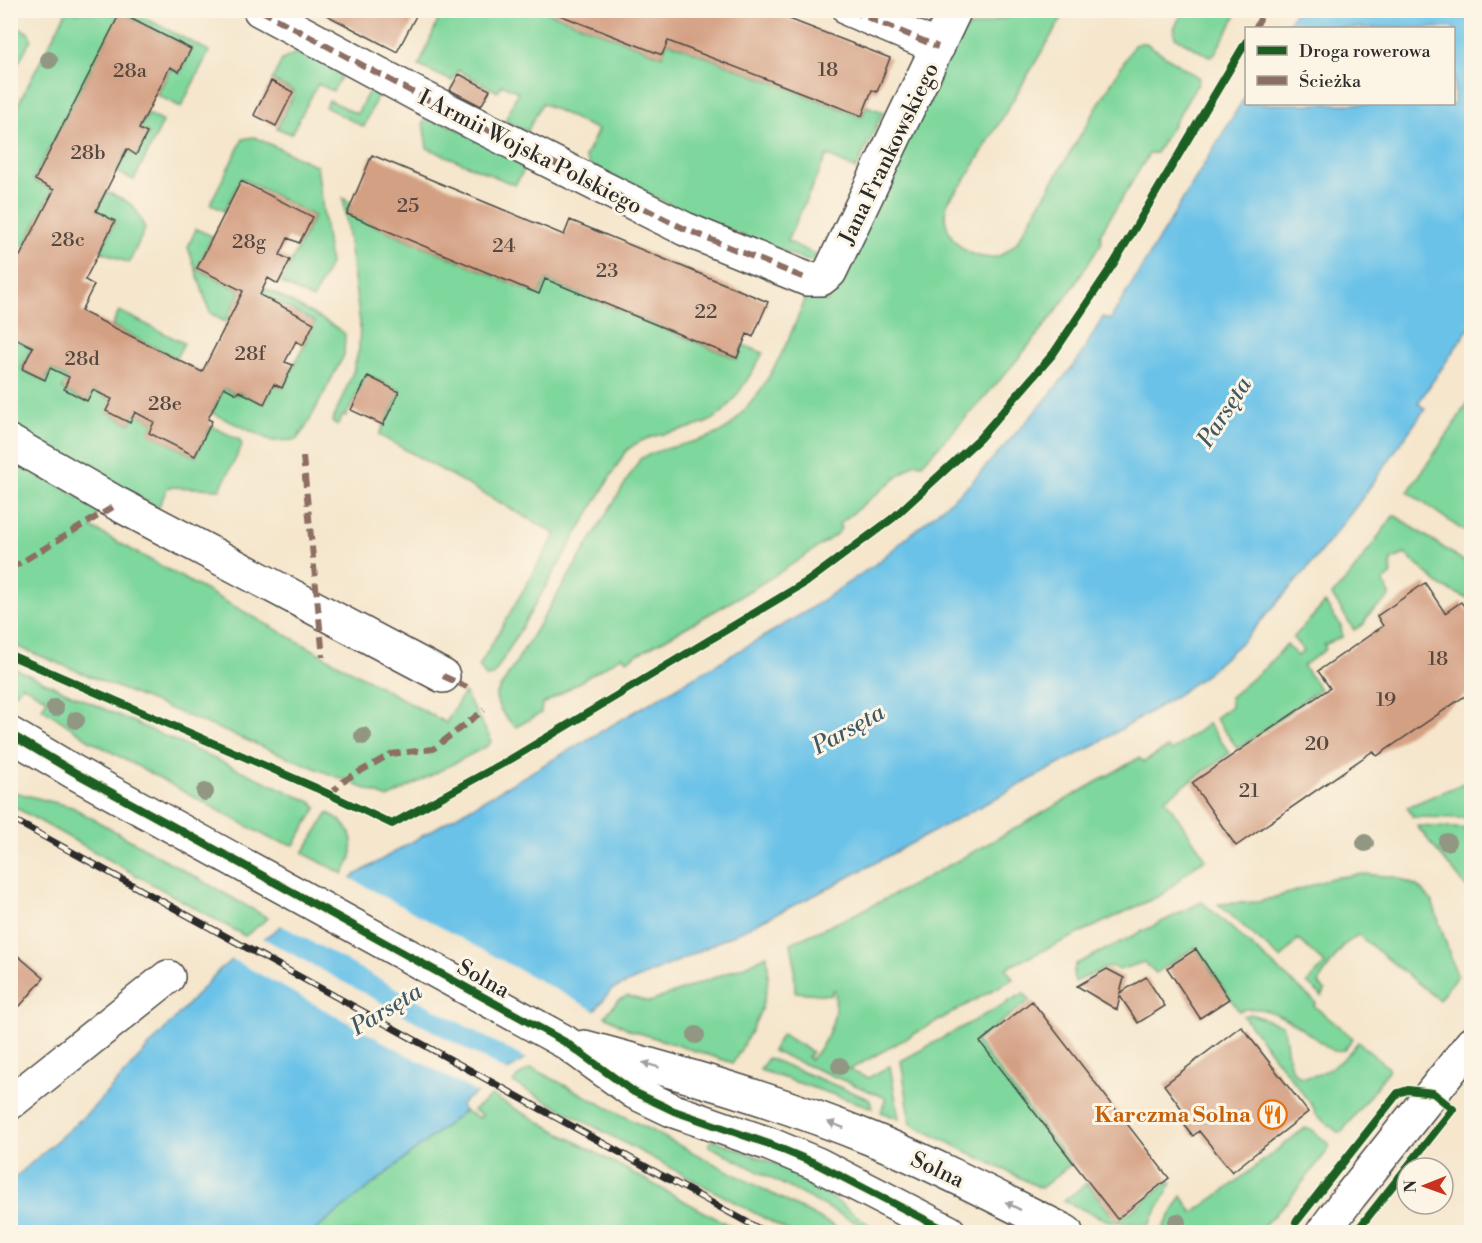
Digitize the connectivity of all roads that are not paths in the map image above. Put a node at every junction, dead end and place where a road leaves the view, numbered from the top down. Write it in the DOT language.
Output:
graph roads {
  1 [pos="260,10"];
  2 [pos="850,10"];
  3 [pos="955,10"];
  4 [pos="938,47"];
  5 [pos="807,279"];
  6 [pos="10,442"];
  7 [pos="443,676"];
  8 [pos="10,734"];
  9 [pos="168,977"];
  10 [pos="565,1042"];
  11 [pos="1472,1043"];
  12 [pos="10,1103"];
  13 [pos="949,1233"];
  14 [pos="1066,1233"];
  15 [pos="1323,1233"];
  1 -- 5 [label="street, I Armii Wojska Polskiego"];
  2 -- 4 [label="street"];
  3 -- 4 [label="street, Jana Frankowskiego"];
  4 -- 5 [label="street, Jana Frankowskiego"];
  6 -- 7 [label="street"];
  8 -- 10 [label="street, Solna"];
  9 -- 12 [label="street"];
  10 -- 13 [label="street, Solna"];
  14 -- 10 [label="street, Solna, one-way"];
  11 -- 15 [label="street"];
}
